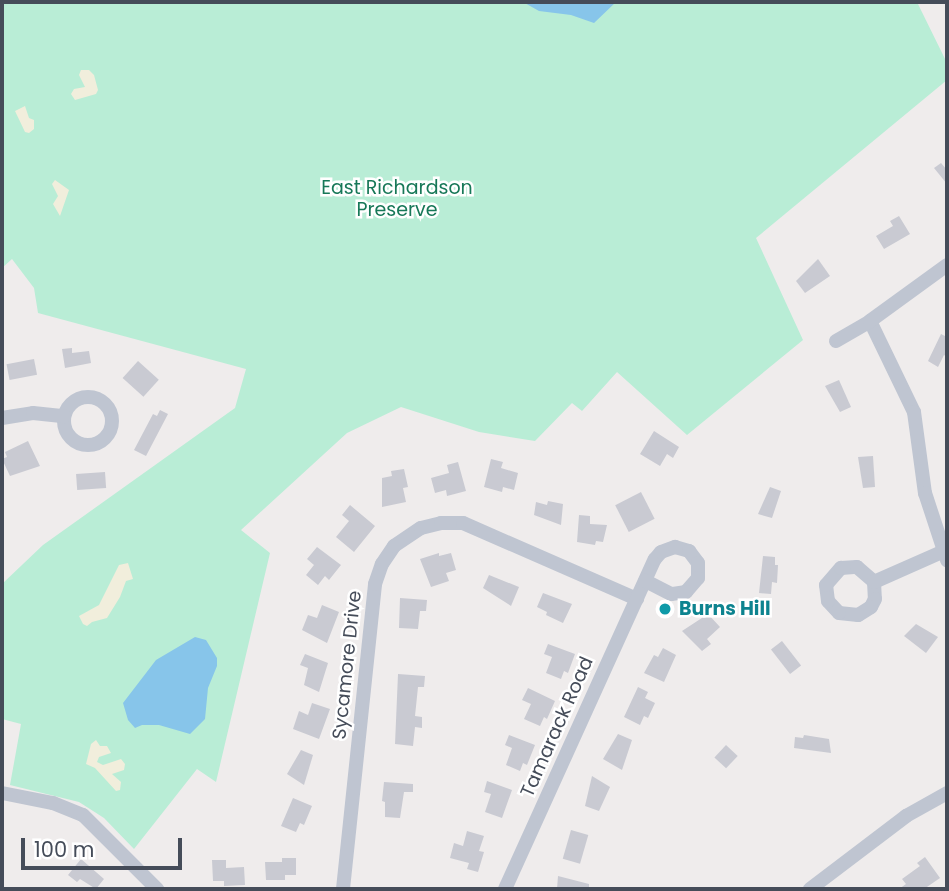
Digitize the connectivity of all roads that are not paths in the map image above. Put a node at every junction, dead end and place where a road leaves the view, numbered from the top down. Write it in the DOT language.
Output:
graph roads {
  1 [pos="947,265"];
  2 [pos="870,321"];
  3 [pos="836,341"];
  4 [pos="64,416"];
  5 [pos="2,418"];
  6 [pos="946,556"];
  7 [pos="645,581"];
  8 [pos="874,582"];
  9 [pos="637,599"];
  10 [pos="947,791"];
  11 [pos="2,793"];
  12 [pos="157,889"];
  13 [pos="343,889"];
  14 [pos="505,889"];
  15 [pos="810,889"];
  1 -- 2 [label="street"];
  2 -- 3 [label="street"];
  2 -- 6 [label="street"];
  4 -- 5 [label="street"];
  6 -- 8 [label="street"];
  7 -- 9 [label="street, Tamarack Road"];
  9 -- 13 [label="street, Sycamore Drive"];
  9 -- 14 [label="street, Tamarack Road"];
  10 -- 15 [label="street"];
  11 -- 12 [label="street"];
}
